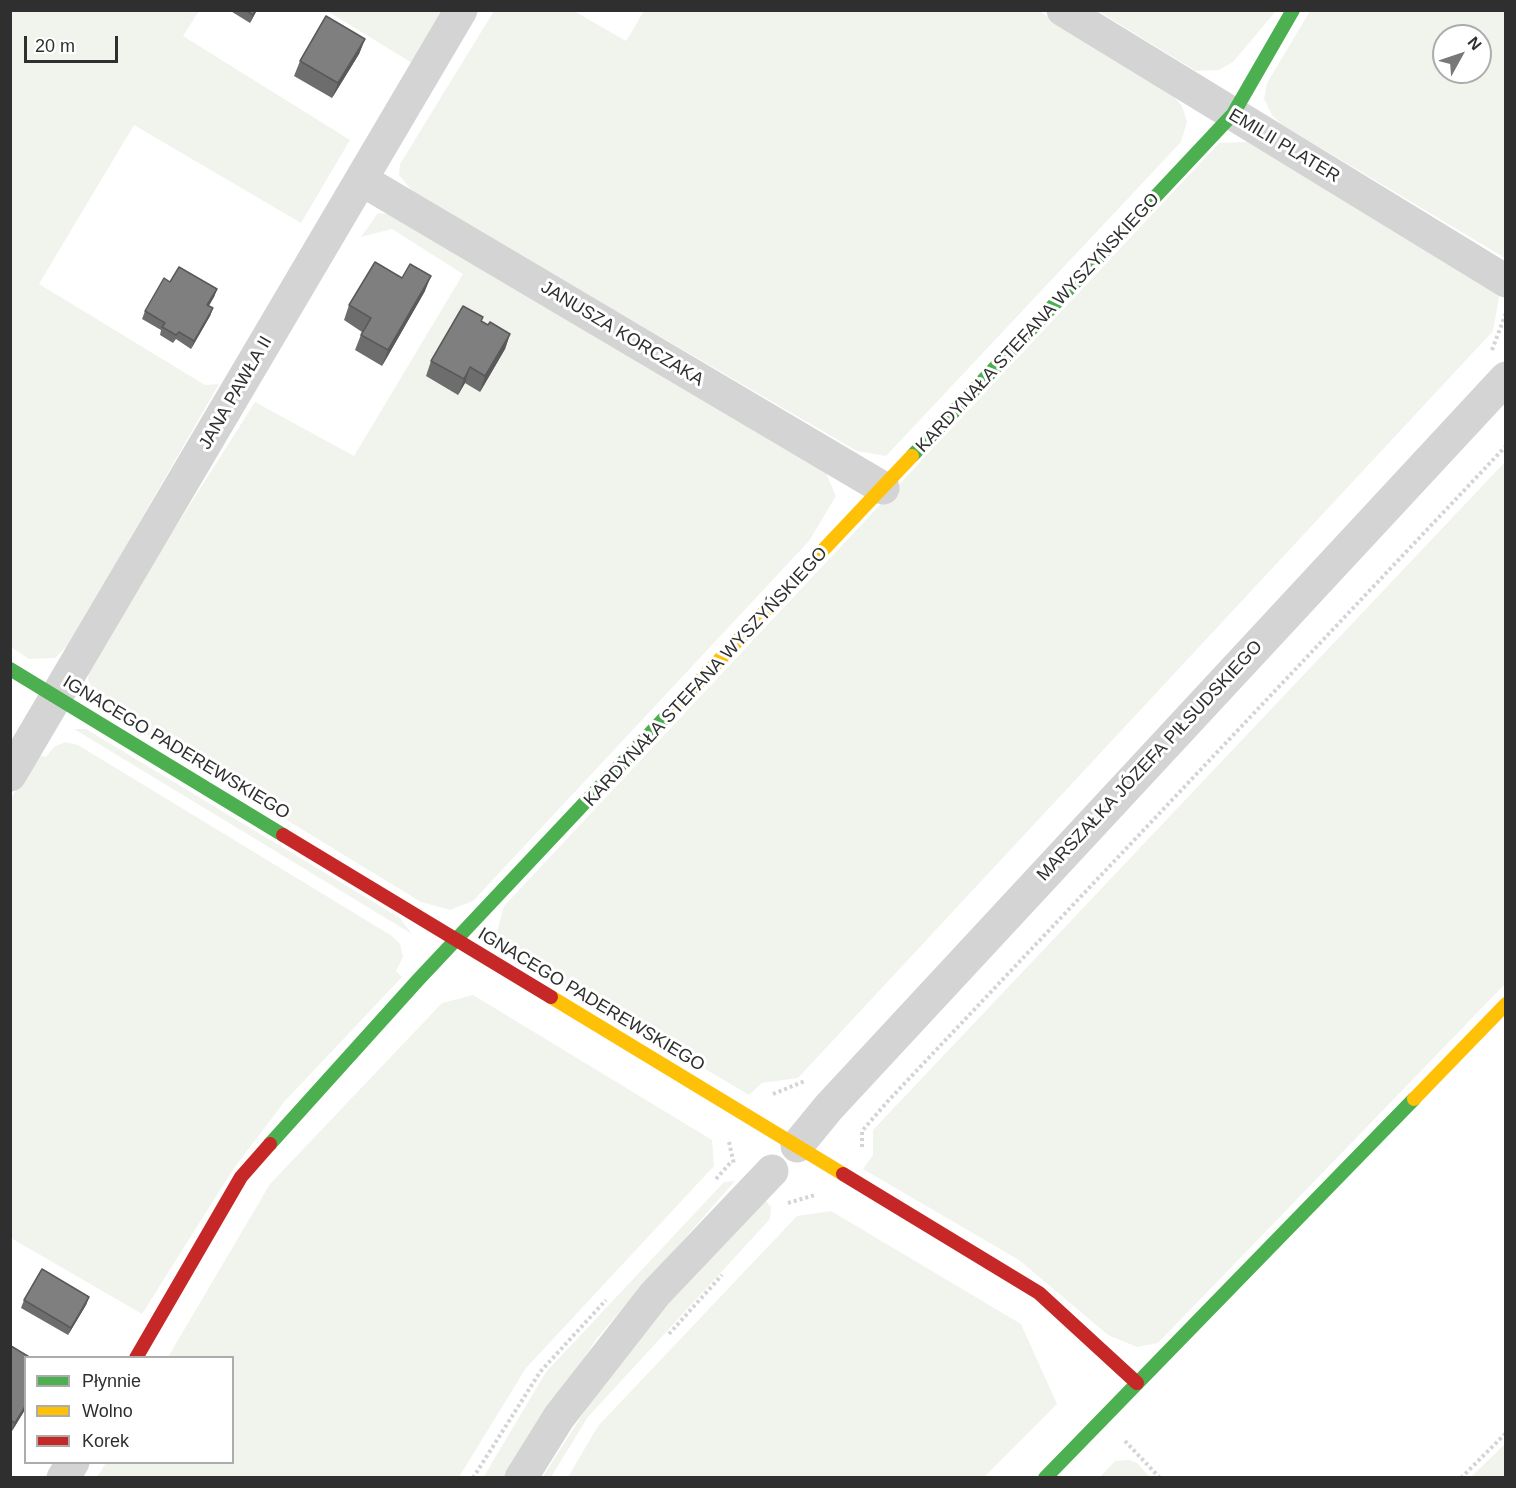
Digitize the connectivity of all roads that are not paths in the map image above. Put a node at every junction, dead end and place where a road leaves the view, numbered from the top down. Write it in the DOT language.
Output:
graph roads {
  1 [pos="461,10"];
  2 [pos="1063,10"];
  3 [pos="1293,10"];
  4 [pos="1233,114"];
  5 [pos="362,180"];
  6 [pos="1506,281"];
  7 [pos="1506,378"];
  8 [pos="883,488"];
  9 [pos="10,669"];
  10 [pos="57,696"];
  11 [pos="10,775"];
  12 [pos="459,941"];
  13 [pos="1506,1004"];
  14 [pos="797,1146"];
  15 [pos="772,1171"];
  16 [pos="137,1356"];
  17 [pos="1137,1383"];
  18 [pos="72,1464"];
  19 [pos="63,1478"];
  20 [pos="521,1478"];
  21 [pos="1045,1478"];
  1 -- 5 [label="street, JANA PAWŁA II"];
  2 -- 4 [label="street, EMILII PLATER"];
  3 -- 4 [label="street, KARDYNAŁA STEFANA WYSZYŃSKIEGO"];
  4 -- 6 [label="street, EMILII PLATER"];
  4 -- 8 [label="street, KARDYNAŁA STEFANA WYSZYŃSKIEGO"];
  5 -- 8 [label="street, JANUSZA KORCZAKA"];
  5 -- 10 [label="street, JANA PAWŁA II"];
  7 -- 14 [label="street, MARSZAŁKA JÓZEFA PIŁSUDSKIEGO"];
  8 -- 12 [label="street, KARDYNAŁA STEFANA WYSZYŃSKIEGO"];
  9 -- 10 [label="street, IGNACEGO PADEREWSKIEGO"];
  10 -- 11 [label="street, JANA PAWŁA II"];
  10 -- 12 [label="street, IGNACEGO PADEREWSKIEGO"];
  12 -- 14 [label="street, IGNACEGO PADEREWSKIEGO"];
  12 -- 16 [label="street, KARDYNAŁA STEFANA WYSZYŃSKIEGO"];
  13 -- 17 [label="street"];
  14 -- 17 [label="street, IGNACEGO PADEREWSKIEGO"];
  15 -- 20 [label="street"];
  17 -- 21 [label="street"];
  18 -- 19 [label="street"];
}
